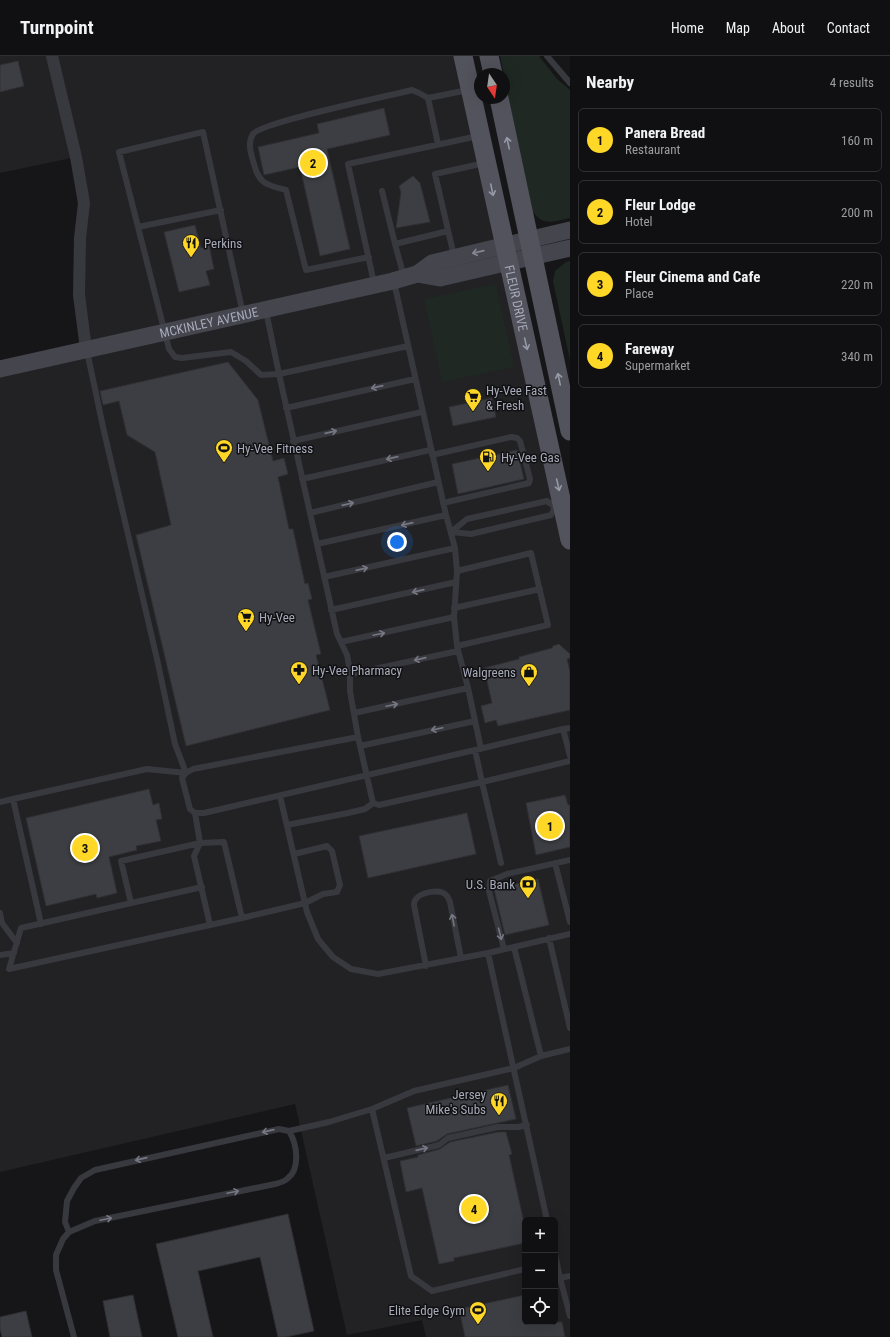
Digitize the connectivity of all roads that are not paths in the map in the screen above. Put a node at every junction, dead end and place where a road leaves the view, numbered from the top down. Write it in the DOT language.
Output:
graph roads {
  1 [pos="52,56"];
  2 [pos="463,56"];
  3 [pos="489,56"];
  4 [pos="547,56"];
  5 [pos="492,68"];
  6 [pos="570,83"];
  7 [pos="470,90"];
  8 [pos="428,98"];
  9 [pos="499,104"];
  10 [pos="480,135"];
  11 [pos="438,144"];
  12 [pos="486,162"];
  13 [pos="382,191"];
  14 [pos="221,210"];
  15 [pos="138,227"];
  16 [pos="570,230"];
  17 [pos="448,231"];
  18 [pos="395,244"];
  19 [pos="531,248"];
  20 [pos="570,248"];
  21 [pos="506,254"];
  22 [pos="369,256"];
  23 [pos="455,258"];
  24 [pos="405,278"];
  25 [pos="375,285"];
  26 [pos="266,309"];
  27 [pos="244,314"];
  28 [pos="164,332"];
  29 [pos="408,346"];
  30 [pos="86,349"];
  31 [pos="0,369"];
  32 [pos="279,374"];
  33 [pos="415,379"];
  34 [pos="286,408"];
  35 [pos="422,412"];
  36 [pos="570,431"];
  37 [pos="293,441"];
  38 [pos="431,452"];
  39 [pos="302,479"];
  40 [pos="438,482"];
  41 [pos="443,503"];
  42 [pos="562,505"];
  43 [pos="310,512"];
  44 [pos="446,516"];
  45 [pos="451,532"];
  46 [pos="570,540"];
  47 [pos="317,544"];
  48 [pos="455,548"];
  49 [pos="457,571"];
  50 [pos="324,577"];
  51 [pos="456,582"];
  52 [pos="540,589"];
  53 [pos="454,608"];
  54 [pos="331,610"];
  55 [pos="454,617"];
  56 [pos="341,642"];
  57 [pos="457,648"];
  58 [pos="351,674"];
  59 [pos="468,688"];
  60 [pos="354,714"];
  61 [pos="475,720"];
  62 [pos="567,729"];
  63 [pos="358,737"];
  64 [pos="360,746"];
  65 [pos="478,749"];
  66 [pos="570,756"];
  67 [pos="570,761"];
  68 [pos="186,773"];
  69 [pos="367,775"];
  70 [pos="482,782"];
  71 [pos="280,796"];
  72 [pos="13,799"];
  73 [pos="0,802"];
  74 [pos="373,803"];
  75 [pos="194,813"];
  76 [pos="287,825"];
  77 [pos="200,843"];
  78 [pos="294,854"];
  79 [pos="570,860"];
  80 [pos="501,863"];
  81 [pos="555,863"];
  82 [pos="202,887"];
  83 [pos="305,902"];
  84 [pos="131,903"];
  85 [pos="0,913"];
  86 [pos="242,918"];
  87 [pos="570,922"];
  88 [pos="41,924"];
  89 [pos="210,925"];
  90 [pos="570,934"];
  91 [pos="549,938"];
  92 [pos="16,943"];
  93 [pos="514,947"];
  94 [pos="504,949"];
  95 [pos="14,952"];
  96 [pos="488,953"];
  97 [pos="0,955"];
  98 [pos="461,958"];
  99 [pos="426,966"];
  100 [pos="570,1028"];
  101 [pos="570,1049"];
  102 [pos="541,1056"];
  103 [pos="514,1068"];
  104 [pos="372,1109"];
  105 [pos="527,1125"];
  106 [pos="289,1131"];
  107 [pos="384,1158"];
  108 [pos="546,1217"];
  109 [pos="69,1232"];
  110 [pos="522,1270"];
  111 [pos="558,1270"];
  112 [pos="570,1276"];
  113 [pos="560,1278"];
  114 [pos="570,1316"];
  115 [pos="74,1337"];
  1 -- 30 [label="street"];
  2 -- 7 [label="main road, FLEUR DRIVE"];
  3 -- 5 [label="main road"];
  4 -- 6 [label="lane"];
  7 -- 8 [label="lane"];
  7 -- 10 [label="main road, FLEUR DRIVE"];
  8 -- 11 [label="lane"];
  8 -- 22 [label="lane"];
  19 -- 9 [label="main road, FLEUR DRIVE, one-way"];
  10 -- 11 [label="lane"];
  10 -- 12 [label="main road, FLEUR DRIVE"];
  11 -- 22 [label="lane"];
  12 -- 17 [label="lane"];
  12 -- 21 [label="main road, FLEUR DRIVE, one-way"];
  13 -- 18 [label="lane"];
  14 -- 15 [label="lane"];
  14 -- 15 [label="lane"];
  14 -- 27 [label="lane"];
  15 -- 28 [label="lane"];
  16 -- 19 [label="main road, MCKINLEY AVENUE"];
  17 -- 18 [label="lane"];
  17 -- 23 [label="lane"];
  18 -- 24 [label="lane"];
  19 -- 20 [label="main road, MCKINLEY AVENUE"];
  19 -- 21 [label="main road, MCKINLEY AVENUE"];
  36 -- 19 [label="main road, FLEUR DRIVE, one-way"];
  21 -- 23 [label="main road, MCKINLEY AVENUE, one-way"];
  21 -- 24 [label="main road, MCKINLEY AVENUE"];
  21 -- 42 [label="main road, FLEUR DRIVE, one-way"];
  22 -- 25 [label="lane"];
  23 -- 24 [label="main road, MCKINLEY AVENUE"];
  24 -- 25 [label="main road, MCKINLEY AVENUE"];
  24 -- 29 [label="lane"];
  25 -- 26 [label="main road, MCKINLEY AVENUE"];
  26 -- 27 [label="main road, MCKINLEY AVENUE"];
  26 -- 32 [label="lane"];
  27 -- 28 [label="main road, MCKINLEY AVENUE"];
  28 -- 30 [label="main road, MCKINLEY AVENUE"];
  28 -- 32 [label="lane"];
  29 -- 32 [label="lane"];
  29 -- 33 [label="lane"];
  30 -- 31 [label="main road, MCKINLEY AVENUE"];
  30 -- 68 [label="lane"];
  32 -- 34 [label="lane"];
  33 -- 34 [label="lane, one-way"];
  33 -- 35 [label="lane"];
  34 -- 37 [label="lane"];
  37 -- 35 [label="lane, one-way"];
  35 -- 38 [label="lane"];
  37 -- 39 [label="lane"];
  38 -- 39 [label="lane, one-way"];
  38 -- 40 [label="lane"];
  38 -- 41 [label="lane"];
  39 -- 43 [label="lane"];
  40 -- 41 [label="lane"];
  43 -- 40 [label="lane, one-way"];
  41 -- 44 [label="lane"];
  42 -- 45 [label="lane"];
  42 -- 45 [label="lane"];
  42 -- 46 [label="main road, FLEUR DRIVE"];
  43 -- 47 [label="lane"];
  44 -- 45 [label="lane"];
  44 -- 47 [label="lane, one-way"];
  45 -- 48 [label="lane"];
  47 -- 50 [label="lane"];
  48 -- 49 [label="lane"];
  50 -- 48 [label="lane, one-way"];
  49 -- 51 [label="lane"];
  49 -- 52 [label="lane"];
  50 -- 54 [label="lane"];
  51 -- 53 [label="lane"];
  51 -- 54 [label="lane, one-way"];
  52 -- 53 [label="lane"];
  52 -- 57 [label="lane"];
  53 -- 55 [label="lane"];
  54 -- 56 [label="lane"];
  56 -- 55 [label="lane, one-way"];
  55 -- 57 [label="lane"];
  56 -- 58 [label="lane"];
  57 -- 58 [label="lane, one-way"];
  57 -- 59 [label="lane"];
  58 -- 60 [label="lane"];
  60 -- 59 [label="lane, one-way"];
  59 -- 61 [label="lane"];
  60 -- 63 [label="lane"];
  61 -- 64 [label="lane, one-way"];
  61 -- 65 [label="lane"];
  62 -- 65 [label="lane"];
  62 -- 66 [label="lane"];
  63 -- 64 [label="lane"];
  63 -- 68 [label="lane"];
  64 -- 69 [label="lane"];
  65 -- 69 [label="lane"];
  65 -- 70 [label="lane"];
  67 -- 70 [label="lane"];
  68 -- 72 [label="lane"];
  68 -- 75 [label="lane"];
  69 -- 71 [label="lane"];
  69 -- 74 [label="lane"];
  70 -- 74 [label="lane"];
  70 -- 80 [label="lane"];
  71 -- 75 [label="lane"];
  71 -- 76 [label="lane"];
  72 -- 73 [label="lane"];
  72 -- 88 [label="lane"];
  74 -- 76 [label="lane"];
  75 -- 77 [label="lane"];
  76 -- 78 [label="lane"];
  77 -- 82 [label="lane"];
  77 -- 84 [label="lane"];
  77 -- 86 [label="lane"];
  78 -- 83 [label="lane"];
  78 -- 83 [label="lane"];
  79 -- 81 [label="lane"];
  81 -- 87 [label="lane"];
  81 -- 94 [label="lane, one-way"];
  82 -- 84 [label="lane"];
  82 -- 89 [label="lane"];
  83 -- 86 [label="lane"];
  83 -- 99 [label="lane"];
  84 -- 88 [label="lane"];
  85 -- 92 [label="lane"];
  86 -- 89 [label="lane"];
  88 -- 92 [label="lane"];
  89 -- 95 [label="lane"];
  90 -- 91 [label="lane"];
  91 -- 93 [label="lane"];
  91 -- 100 [label="lane"];
  92 -- 95 [label="lane"];
  93 -- 94 [label="lane"];
  93 -- 102 [label="lane"];
  94 -- 96 [label="lane"];
  95 -- 97 [label="lane"];
  96 -- 98 [label="lane"];
  96 -- 103 [label="lane"];
  98 -- 99 [label="lane"];
  98 -- 99 [label="lane, one-way"];
  101 -- 102 [label="lane"];
  102 -- 103 [label="lane"];
  103 -- 104 [label="lane"];
  103 -- 105 [label="lane"];
  104 -- 106 [label="lane"];
  104 -- 107 [label="lane"];
  107 -- 105 [label="lane, one-way"];
  105 -- 108 [label="lane"];
  106 -- 109 [label="lane, one-way"];
  109 -- 106 [label="lane, one-way"];
  107 -- 110 [label="lane"];
  109 -- 115 [label="lane"];
  111 -- 113 [label="lane"];
  112 -- 113 [label="lane"];
  113 -- 114 [label="lane"];
}
